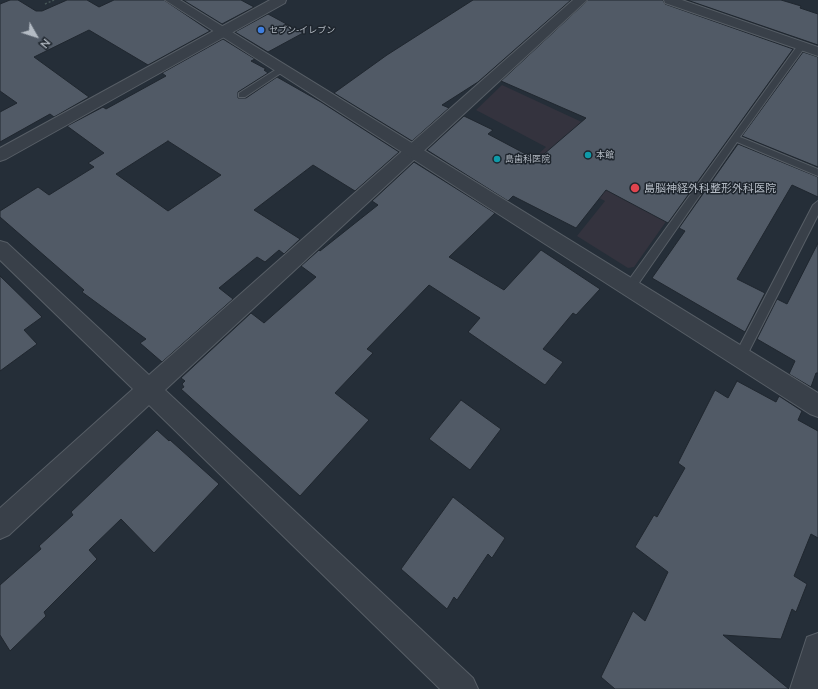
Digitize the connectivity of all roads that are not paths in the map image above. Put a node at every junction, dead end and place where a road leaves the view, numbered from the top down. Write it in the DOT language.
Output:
graph roads {
  1 [pos="171,0"];
  2 [pos="280,0"];
  3 [pos="580,0"];
  4 [pos="670,0"];
  5 [pos="222,32"];
  6 [pos="801,47"];
  7 [pos="818,52"];
  8 [pos="283,69"];
  9 [pos="242,95"];
  10 [pos="735,138"];
  11 [pos="413,150"];
  12 [pos="0,155"];
  13 [pos="818,173"];
  14 [pos="818,205"];
  15 [pos="0,248"];
  16 [pos="630,287"];
  17 [pos="740,357"];
  18 [pos="149,389"];
  19 [pos="818,406"];
  20 [pos="0,526"];
  21 [pos="818,648"];
  22 [pos="462,689"];
  23 [pos="806,689"];
  1 -- 5 [label="street"];
  2 -- 5 [label="street"];
  3 -- 11 [label="street"];
  4 -- 6 [label="street"];
  5 -- 8 [label="street"];
  5 -- 12 [label="street"];
  6 -- 7 [label="street"];
  6 -- 10 [label="lane"];
  8 -- 9 [label="lane"];
  8 -- 11 [label="street"];
  10 -- 13 [label="lane"];
  10 -- 16 [label="lane"];
  11 -- 16 [label="street"];
  11 -- 18 [label="street"];
  14 -- 17 [label="lane"];
  15 -- 18 [label="street"];
  16 -- 17 [label="street"];
  17 -- 19 [label="street"];
  18 -- 20 [label="street"];
  18 -- 22 [label="street"];
  21 -- 23 [label="street"];
}
